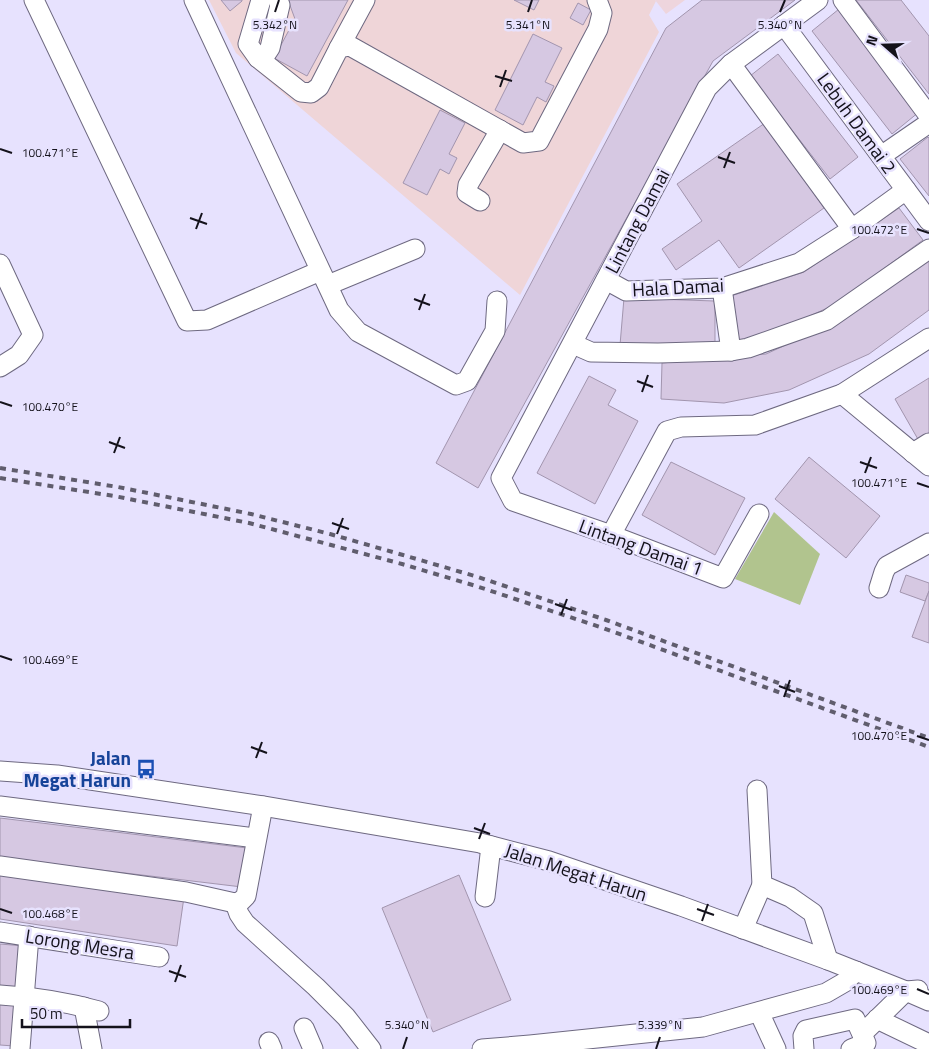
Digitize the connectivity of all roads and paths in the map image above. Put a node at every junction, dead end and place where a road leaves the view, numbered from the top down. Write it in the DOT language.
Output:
graph roads {
  1 [pos="34,0"];
  2 [pos="194,0"];
  3 [pos="261,0"];
  4 [pos="278,0"];
  5 [pos="365,0"];
  6 [pos="597,0"];
  7 [pos="818,0"];
  8 [pos="843,0"];
  9 [pos="784,25"];
  10 [pos="339,48"];
  11 [pos="258,58"];
  12 [pos="731,64"];
  13 [pos="929,116"];
  14 [pos="929,123"];
  15 [pos="500,130"];
  16 [pos="881,156"];
  17 [pos="906,190"];
  18 [pos="480,201"];
  19 [pos="929,221"];
  20 [pos="852,229"];
  21 [pos="415,249"];
  22 [pos="929,250"];
  23 [pos="0,264"];
  24 [pos="324,278"];
  25 [pos="606,280"];
  26 [pos="722,288"];
  27 [pos="497,301"];
  28 [pos="929,338"];
  29 [pos="572,344"];
  30 [pos="731,352"];
  31 [pos="0,367"];
  32 [pos="842,394"];
  33 [pos="929,443"];
  34 [pos="913,453"];
  35 [pos="929,466"];
  36 [pos="501,478"];
  37 [pos="759,514"];
  38 [pos="611,535"];
  39 [pos="929,543"];
  40 [pos="879,588"];
  41 [pos="0,771"];
  42 [pos="757,790"];
  43 [pos="0,806"];
  44 [pos="263,806"];
  45 [pos="256,838"];
  46 [pos="490,846"];
  47 [pos="0,866"];
  48 [pos="762,885"];
  49 [pos="485,897"];
  50 [pos="235,903"];
  51 [pos="743,929"];
  52 [pos="0,932"];
  53 [pos="29,936"];
  54 [pos="159,957"];
  55 [pos="828,960"];
  56 [pos="856,971"];
  57 [pos="929,990"];
  58 [pos="906,991"];
  59 [pos="0,994"];
  60 [pos="24,996"];
  61 [pos="929,1001"];
  62 [pos="759,1012"];
  63 [pos="877,1019"];
  64 [pos="304,1028"];
  65 [pos="857,1041"];
  66 [pos="929,1044"];
  67 [pos="530,1047"];
  68 [pos="20,1049"];
  69 [pos="92,1049"];
  70 [pos="313,1049"];
  71 [pos="371,1049"];
  72 [pos="482,1049"];
  73 [pos="776,1049"];
  74 [pos="804,1049"];
  1 -- 24 [label="street"];
  2 -- 24 [label="street"];
  3 -- 11 [label="street"];
  4 -- 11 [label="street"];
  5 -- 10 [label="street"];
  6 -- 15 [label="street"];
  7 -- 9 [label="street, Lintang Damai"];
  8 -- 13 [label="street"];
  9 -- 12 [label="street, Lintang Damai"];
  9 -- 16 [label="street, Lebuh Damai 2"];
  10 -- 11 [label="street"];
  10 -- 15 [label="street"];
  12 -- 20 [label="street"];
  12 -- 25 [label="street, Lintang Damai"];
  14 -- 16 [label="street"];
  15 -- 18 [label="street"];
  16 -- 17 [label="street, Lebuh Damai 2"];
  17 -- 19 [label="street, Lebuh Damai 2"];
  17 -- 20 [label="street, Hala Damai"];
  20 -- 26 [label="street, Hala Damai"];
  21 -- 24 [label="street"];
  22 -- 30 [label="street"];
  23 -- 31 [label="street"];
  24 -- 27 [label="street"];
  25 -- 26 [label="street, Hala Damai"];
  25 -- 29 [label="street, Lintang Damai"];
  26 -- 30 [label="street"];
  28 -- 32 [label="street"];
  29 -- 30 [label="street"];
  29 -- 36 [label="street, Lintang Damai"];
  32 -- 34 [label="street"];
  32 -- 38 [label="street"];
  33 -- 34 [label="street"];
  34 -- 35 [label="street"];
  36 -- 38 [label="street, Lintang Damai 1"];
  37 -- 38 [label="street, Lintang Damai 1"];
  39 -- 40 [label="street"];
  41 -- 44 [label="street, Jalan Megat Harun"];
  42 -- 48 [label="street"];
  43 -- 45 [label="street"];
  44 -- 45 [label="street"];
  44 -- 46 [label="street, Jalan Megat Harun"];
  45 -- 50 [label="street"];
  46 -- 49 [label="street"];
  46 -- 51 [label="street, Jalan Megat Harun"];
  47 -- 50 [label="street"];
  48 -- 51 [label="street"];
  48 -- 55 [label="street"];
  50 -- 71 [label="street"];
  51 -- 55 [label="street, Jalan Megat Harun"];
  52 -- 53 [label="street, Lorong Mesra"];
  53 -- 54 [label="street, Lorong Mesra"];
  53 -- 60 [label="street"];
  55 -- 56 [label="street, Jalan Megat Harun"];
  56 -- 58 [label="street, Jalan Megat Harun"];
  56 -- 62 [label="street"];
  57 -- 58 [label="street"];
  58 -- 61 [label="street, Jalan Megat Harun"];
  58 -- 63 [label="street"];
  59 -- 60 [label="street"];
  60 -- 68 [label="street"];
  60 -- 69 [label="street"];
  62 -- 67 [label="street"];
  62 -- 73 [label="street"];
  63 -- 65 [label="street"];
  63 -- 66 [label="street"];
  64 -- 70 [label="street"];
  65 -- 74 [label="street"];
  67 -- 72 [label="street"];
}
